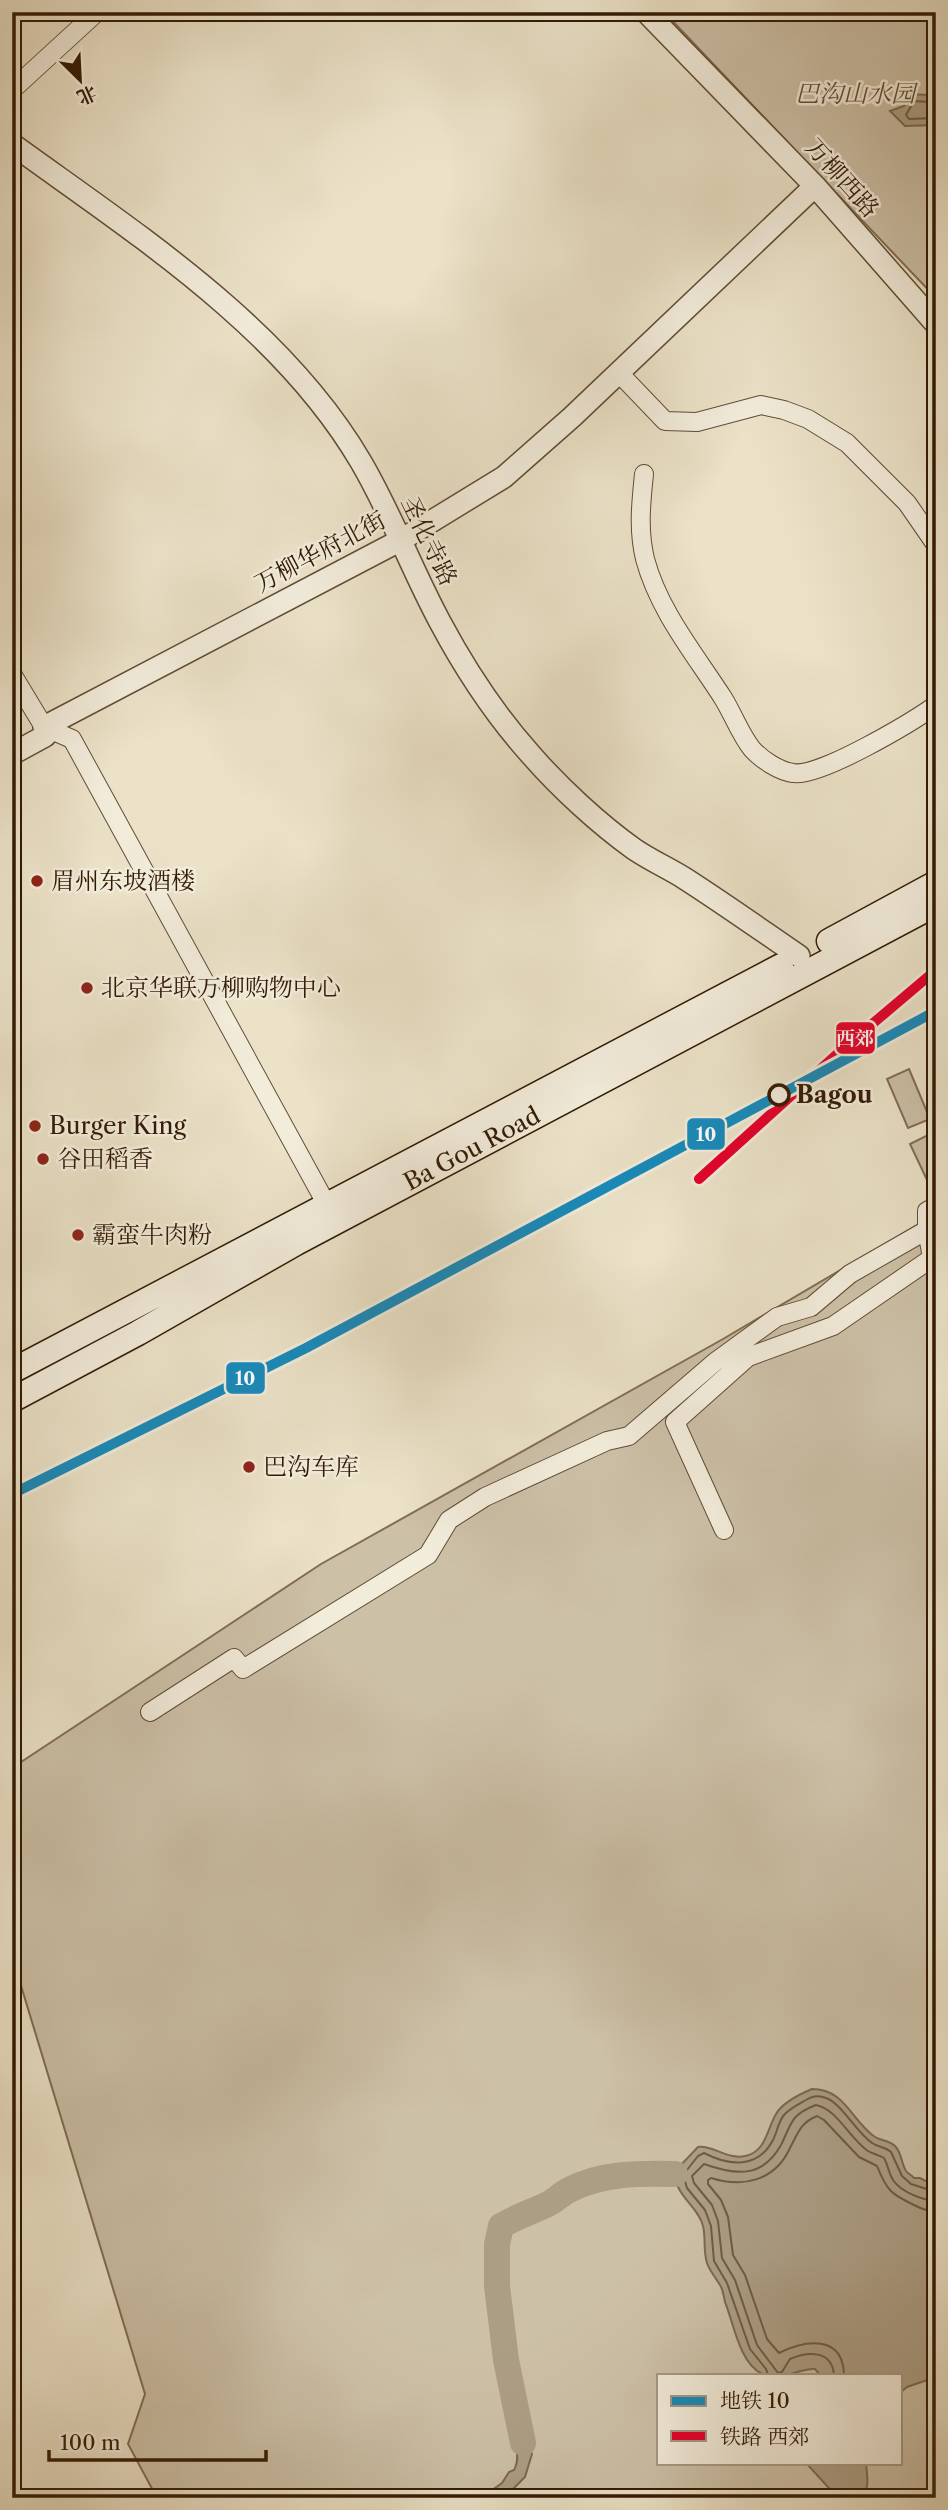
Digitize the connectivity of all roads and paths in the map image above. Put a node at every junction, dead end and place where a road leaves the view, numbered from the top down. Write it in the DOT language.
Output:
graph roads {
  1 [pos="97,12"];
  2 [pos="646,12"];
  3 [pos="12,90"];
  4 [pos="12,145"];
  5 [pos="815,186"];
  6 [pos="936,324"];
  7 [pos="619,373"];
  8 [pos="644,474"];
  9 [pos="401,540"];
  10 [pos="936,545"];
  11 [pos="12,674"];
  12 [pos="936,705"];
  13 [pos="44,727"];
  14 [pos="12,754"];
  15 [pos="936,883"];
  16 [pos="936,904"];
  17 [pos="799,956"];
  18 [pos="936,1206"];
  19 [pos="328,1207"];
  20 [pos="927,1230"];
  21 [pos="12,1371"];
  22 [pos="12,1400"];
  23 [pos="724,1530"];
  24 [pos="150,1712"];
  1 -- 3 [label="street"];
  2 -- 5 [label="street, 万柳西路"];
  4 -- 9 [label="street, 圣化寺路"];
  5 -- 6 [label="street, 万柳西路"];
  5 -- 7 [label="street, 万柳华府北街"];
  7 -- 9 [label="street, 万柳华府北街"];
  7 -- 10 [label="street"];
  8 -- 12 [label="street"];
  9 -- 13 [label="street, 万柳华府北街"];
  9 -- 17 [label="street, 圣化寺路"];
  11 -- 13 [label="street"];
  13 -- 14 [label="street, 万柳华府北街"];
  13 -- 19 [label="street"];
  15 -- 17 [label="main road, Ba Gou Road"];
  16 -- 22 [label="main road, Ba Gou Road"];
  17 -- 19 [label="main road, Ba Gou Road"];
  18 -- 20 [label="street"];
  19 -- 21 [label="main road, Ba Gou Road"];
  20 -- 23 [label="street"];
  20 -- 24 [label="street"];
}
